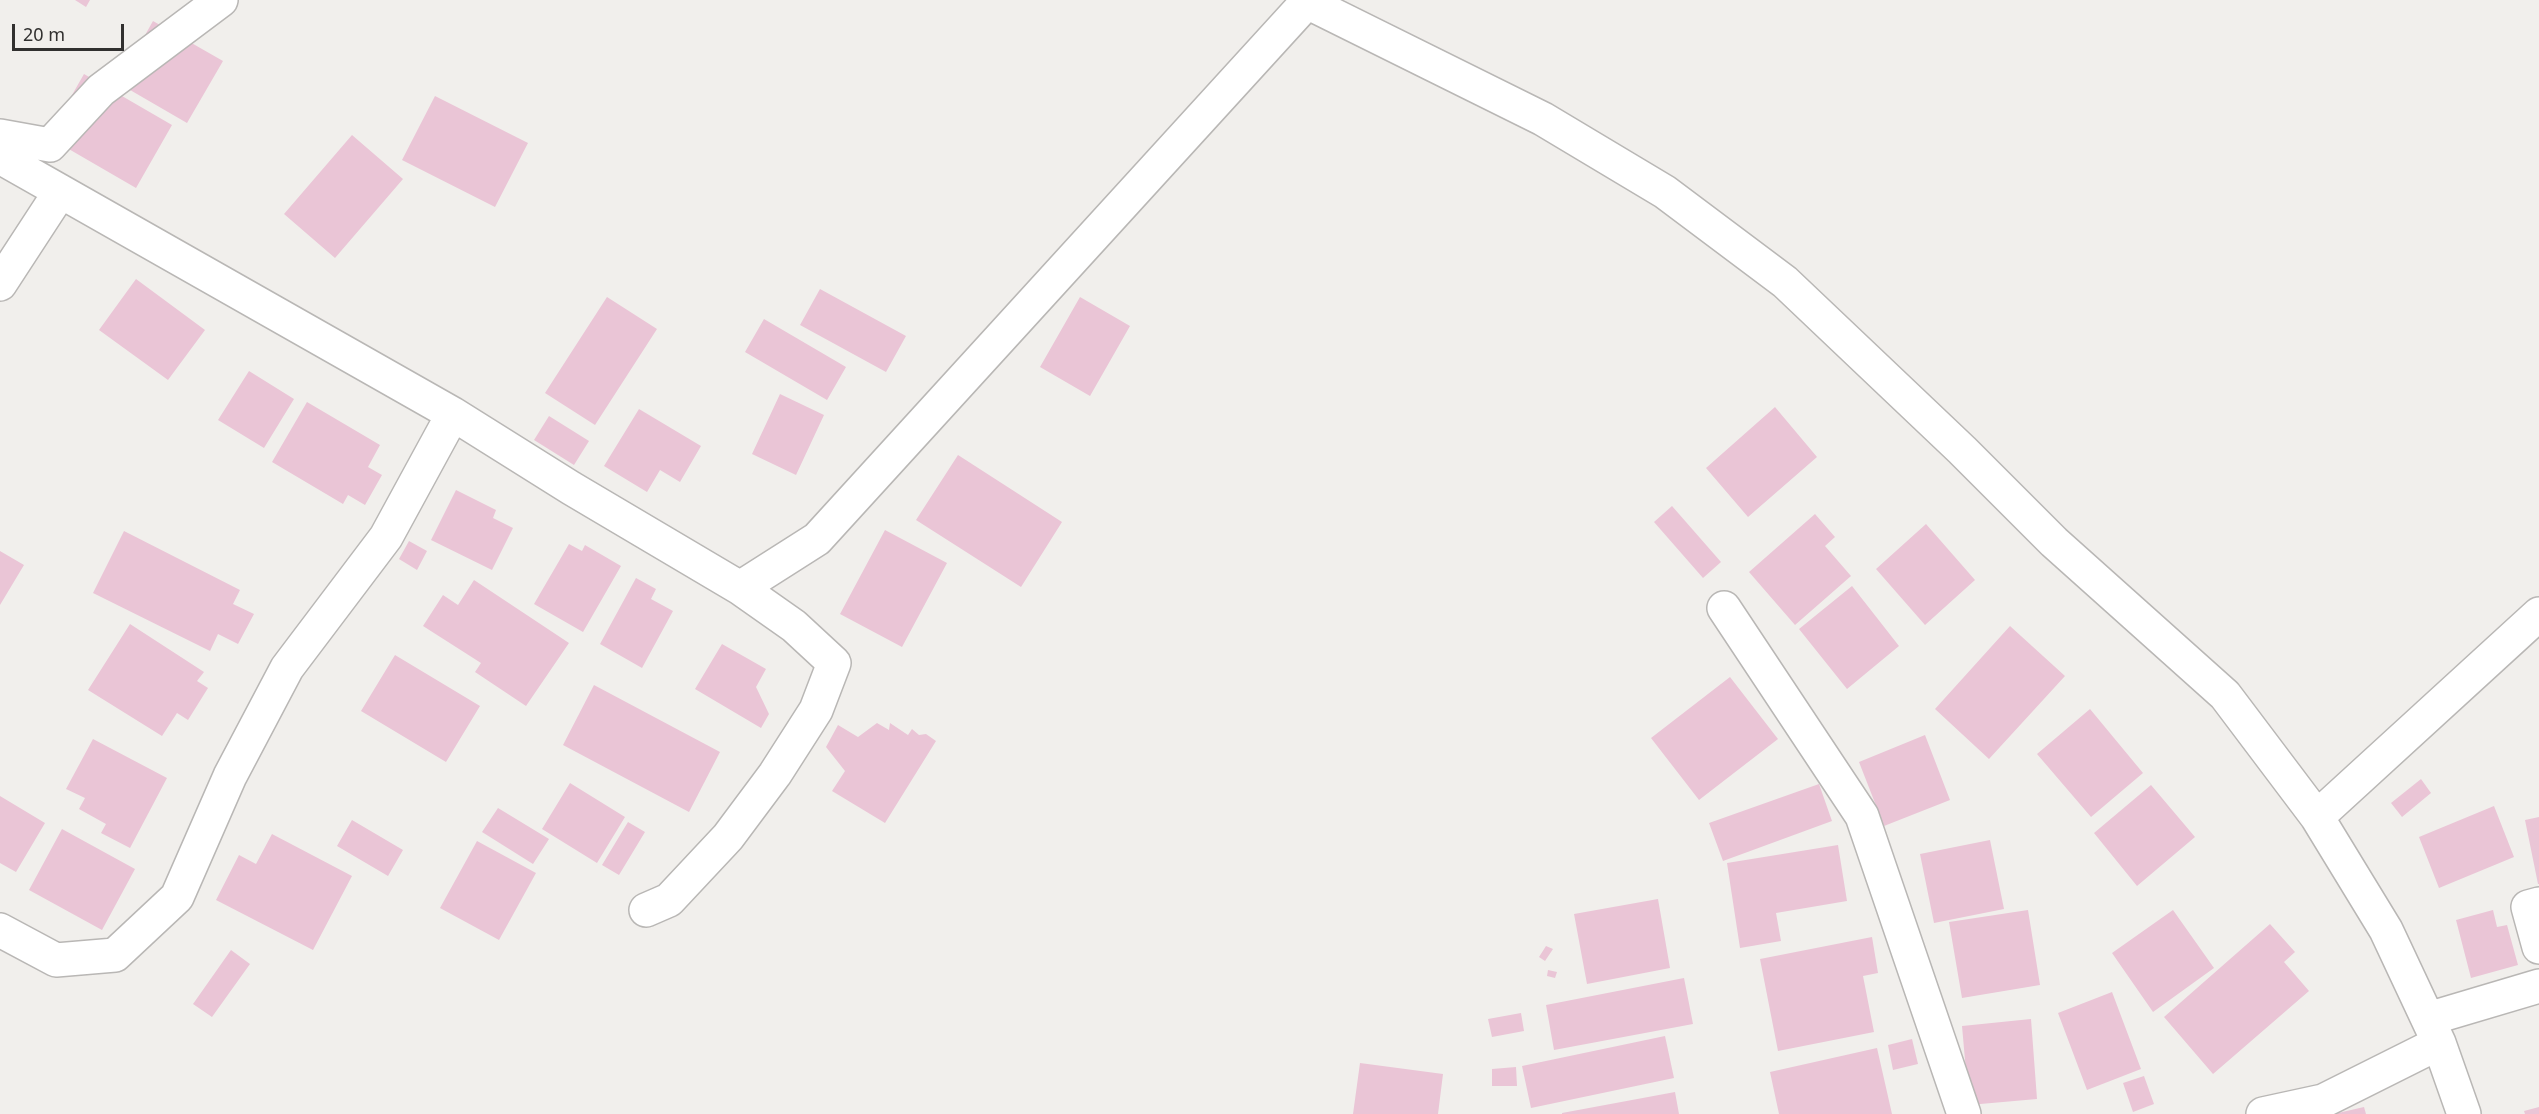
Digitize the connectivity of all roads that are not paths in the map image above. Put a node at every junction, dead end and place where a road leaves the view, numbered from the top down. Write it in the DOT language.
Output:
graph roads {
  1 [pos="220,0"];
  2 [pos="1305,1"];
  3 [pos="0,136"];
  4 [pos="0,157"];
  5 [pos="60,192"];
  6 [pos="0,284"];
  7 [pos="453,414"];
  8 [pos="740,588"];
  9 [pos="1724,608"];
  10 [pos="2539,614"];
  11 [pos="2317,817"];
  12 [pos="2539,904"];
  13 [pos="646,910"];
  14 [pos="0,930"];
  15 [pos="2539,947"];
  16 [pos="2539,986"];
  17 [pos="2434,1031"];
  18 [pos="1964,1114"];
  19 [pos="2263,1114"];
  20 [pos="2464,1114"];
  1 -- 3 [label="street"];
  2 -- 8 [label="street"];
  2 -- 11 [label="street"];
  4 -- 5 [label="street"];
  5 -- 6 [label="street"];
  5 -- 7 [label="street"];
  7 -- 8 [label="street"];
  7 -- 14 [label="street"];
  8 -- 13 [label="street"];
  9 -- 18 [label="street"];
  10 -- 11 [label="street"];
  11 -- 17 [label="street"];
  12 -- 15 [label="street"];
  16 -- 17 [label="street"];
  17 -- 19 [label="street"];
  17 -- 20 [label="street"];
}
